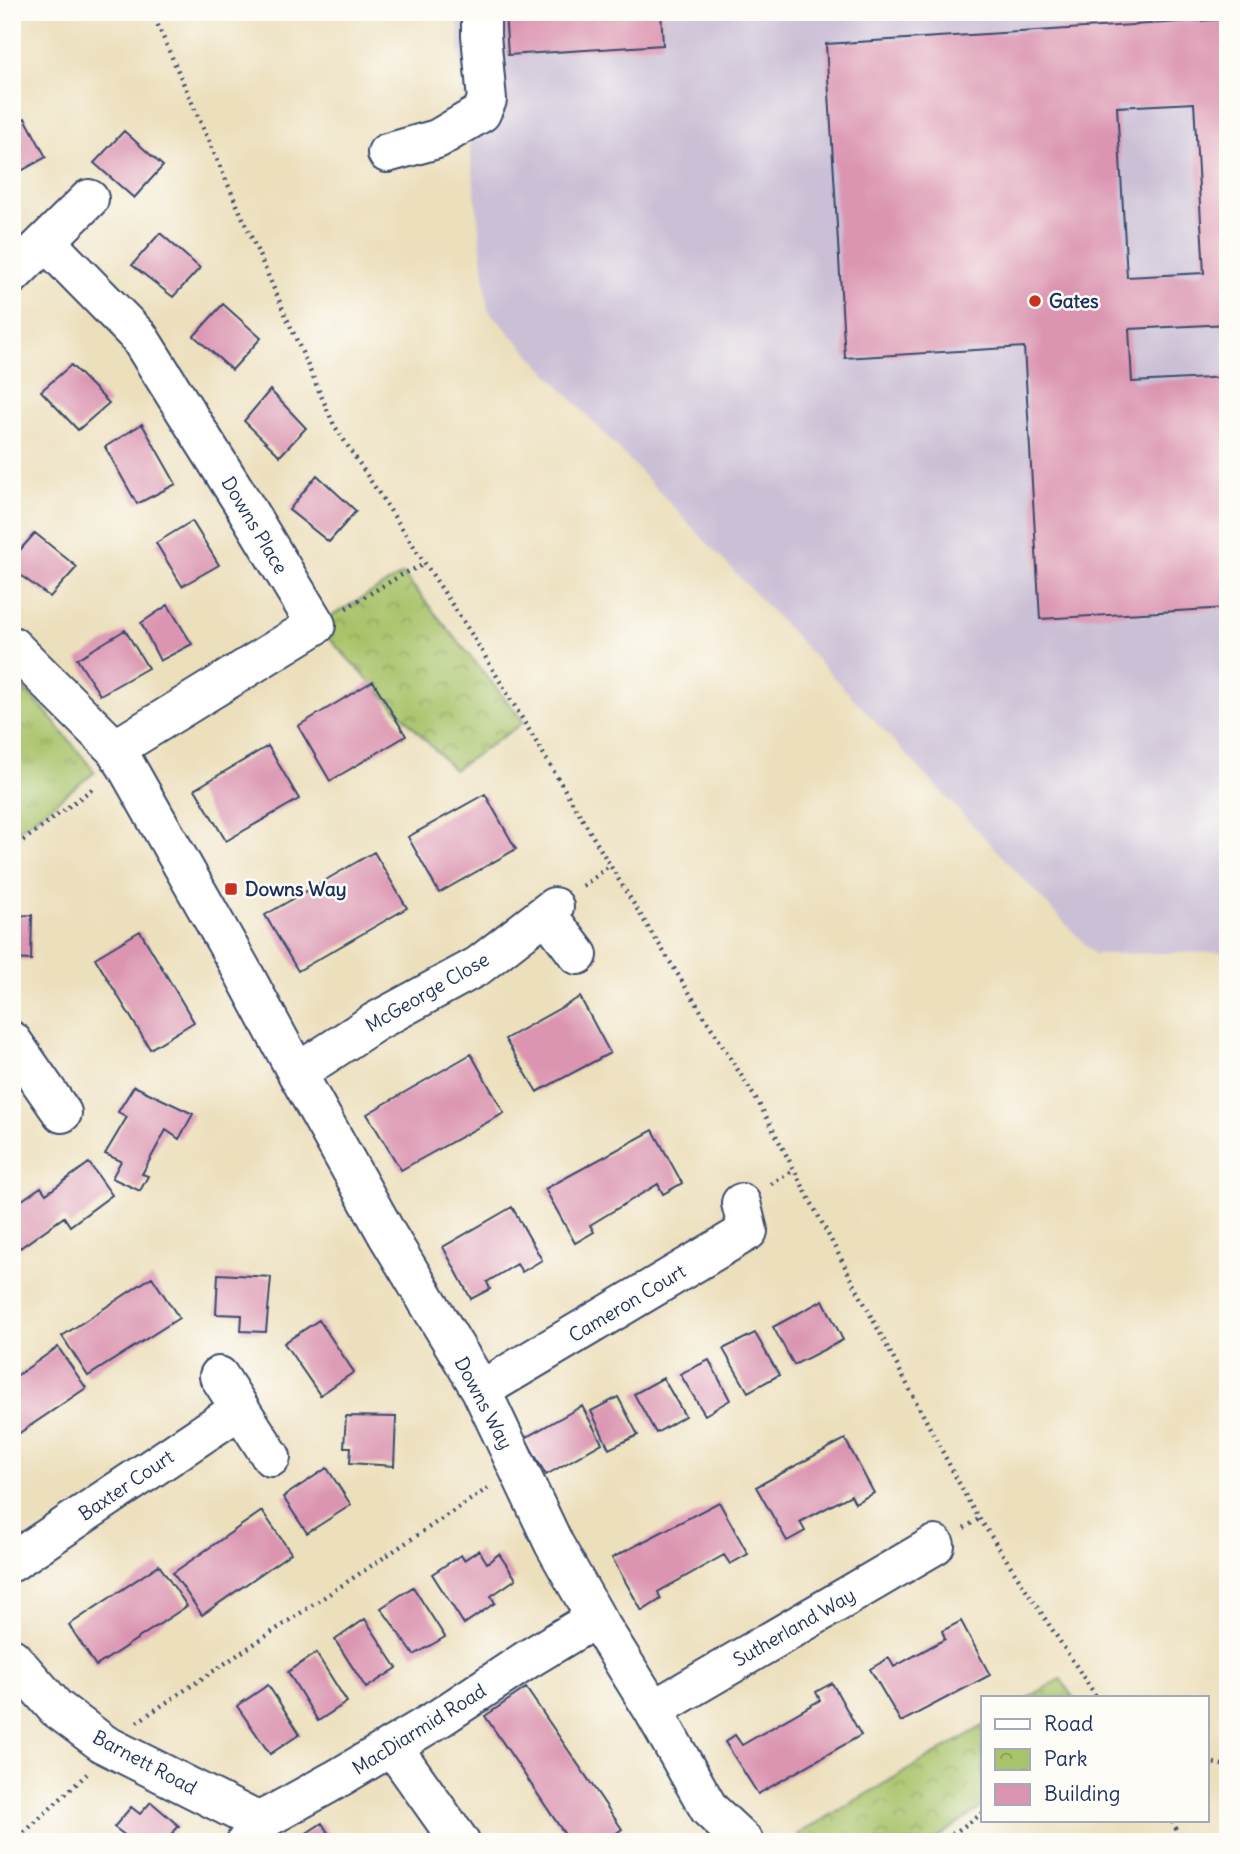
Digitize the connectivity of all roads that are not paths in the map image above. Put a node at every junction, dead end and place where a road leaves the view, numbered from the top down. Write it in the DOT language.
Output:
graph roads {
  1 [pos="481,12"];
  2 [pos="387,153"];
  3 [pos="89,199"];
  4 [pos="46,242"];
  5 [pos="12,275"];
  6 [pos="12,646"];
  7 [pos="120,756"];
  8 [pos="578,955"];
  9 [pos="19,1064"];
  10 [pos="297,1073"];
  11 [pos="62,1113"];
  12 [pos="741,1203"];
  13 [pos="219,1376"];
  14 [pos="481,1390"];
  15 [pos="240,1409"];
  16 [pos="271,1457"];
  17 [pos="935,1545"];
  18 [pos="12,1562"];
  19 [pos="596,1618"];
  20 [pos="12,1658"];
  21 [pos="653,1710"];
  22 [pos="392,1746"];
  23 [pos="253,1832"];
  24 [pos="460,1842"];
  25 [pos="744,1842"];
  1 -- 2 [label="street"];
  3 -- 4 [label="street"];
  4 -- 5 [label="street"];
  4 -- 7 [label="street, Downs Place"];
  6 -- 7 [label="street, Downs Way"];
  7 -- 10 [label="street, Downs Way"];
  8 -- 10 [label="street, McGeorge Close"];
  9 -- 11 [label="street"];
  10 -- 14 [label="street, Downs Way"];
  12 -- 14 [label="street, Cameron Court"];
  13 -- 15 [label="street"];
  14 -- 19 [label="street, Downs Way"];
  15 -- 16 [label="street"];
  15 -- 18 [label="street, Baxter Court"];
  17 -- 21 [label="street, Sutherland Way"];
  19 -- 21 [label="street, Downs Way"];
  19 -- 22 [label="street, MacDiarmid Road"];
  20 -- 23 [label="street, Barnett Road"];
  21 -- 25 [label="street, Downs Way"];
  22 -- 23 [label="street, MacDiarmid Road"];
  22 -- 24 [label="street"];
}
